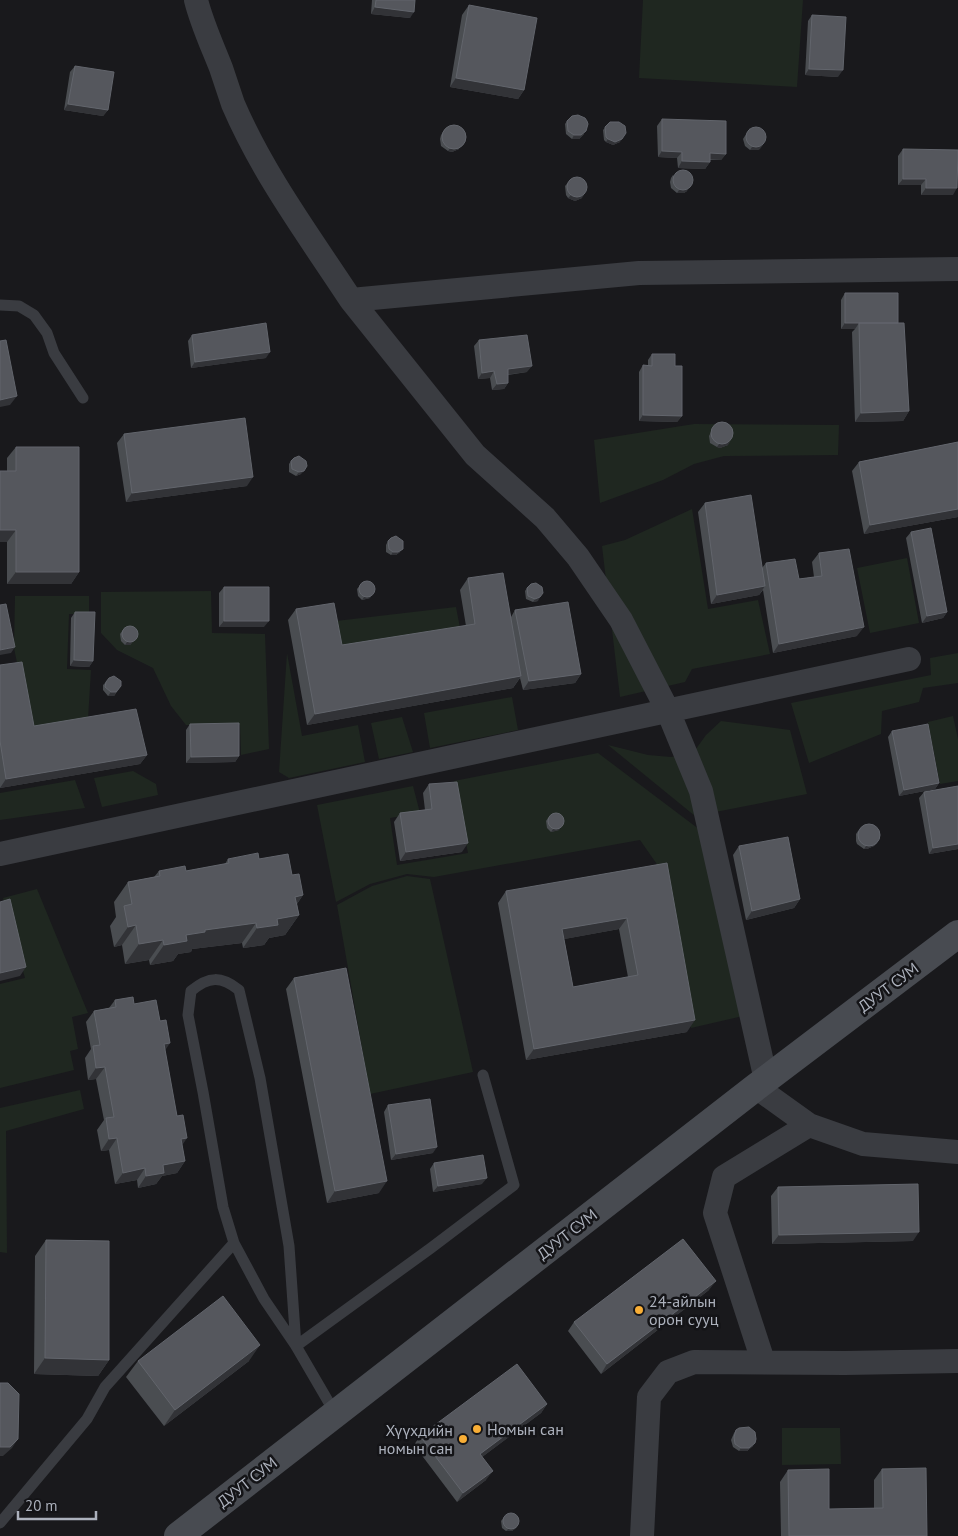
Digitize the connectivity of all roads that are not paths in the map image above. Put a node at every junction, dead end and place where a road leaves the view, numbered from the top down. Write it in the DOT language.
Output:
graph roads {
  1 [pos="196,0"];
  2 [pos="958,269"];
  3 [pos="352,300"];
  4 [pos="0,305"];
  5 [pos="83,398"];
  6 [pos="909,659"];
  7 [pos="668,711"];
  8 [pos="0,854"];
  9 [pos="958,934"];
  10 [pos="483,1075"];
  11 [pos="761,1084"];
  12 [pos="809,1125"];
  13 [pos="958,1152"];
  14 [pos="234,1243"];
  15 [pos="296,1346"];
  16 [pos="763,1361"];
  17 [pos="958,1361"];
  18 [pos="336,1413"];
  19 [pos="0,1523"];
  20 [pos="178,1536"];
  21 [pos="642,1536"];
  1 -- 3 [label="street"];
  2 -- 3 [label="street"];
  3 -- 7 [label="street"];
  4 -- 5 [label="lane"];
  6 -- 7 [label="street"];
  7 -- 8 [label="street"];
  7 -- 11 [label="street"];
  9 -- 11 [label="main road, ДУУТ СУМ"];
  10 -- 15 [label="lane"];
  11 -- 12 [label="street"];
  11 -- 18 [label="main road, ДУУТ СУМ"];
  12 -- 13 [label="street"];
  12 -- 16 [label="street"];
  14 -- 15 [label="lane"];
  14 -- 15 [label="lane"];
  14 -- 19 [label="lane"];
  15 -- 18 [label="lane"];
  16 -- 17 [label="street"];
  16 -- 21 [label="street"];
  18 -- 20 [label="main road, ДУУТ СУМ"];
}
